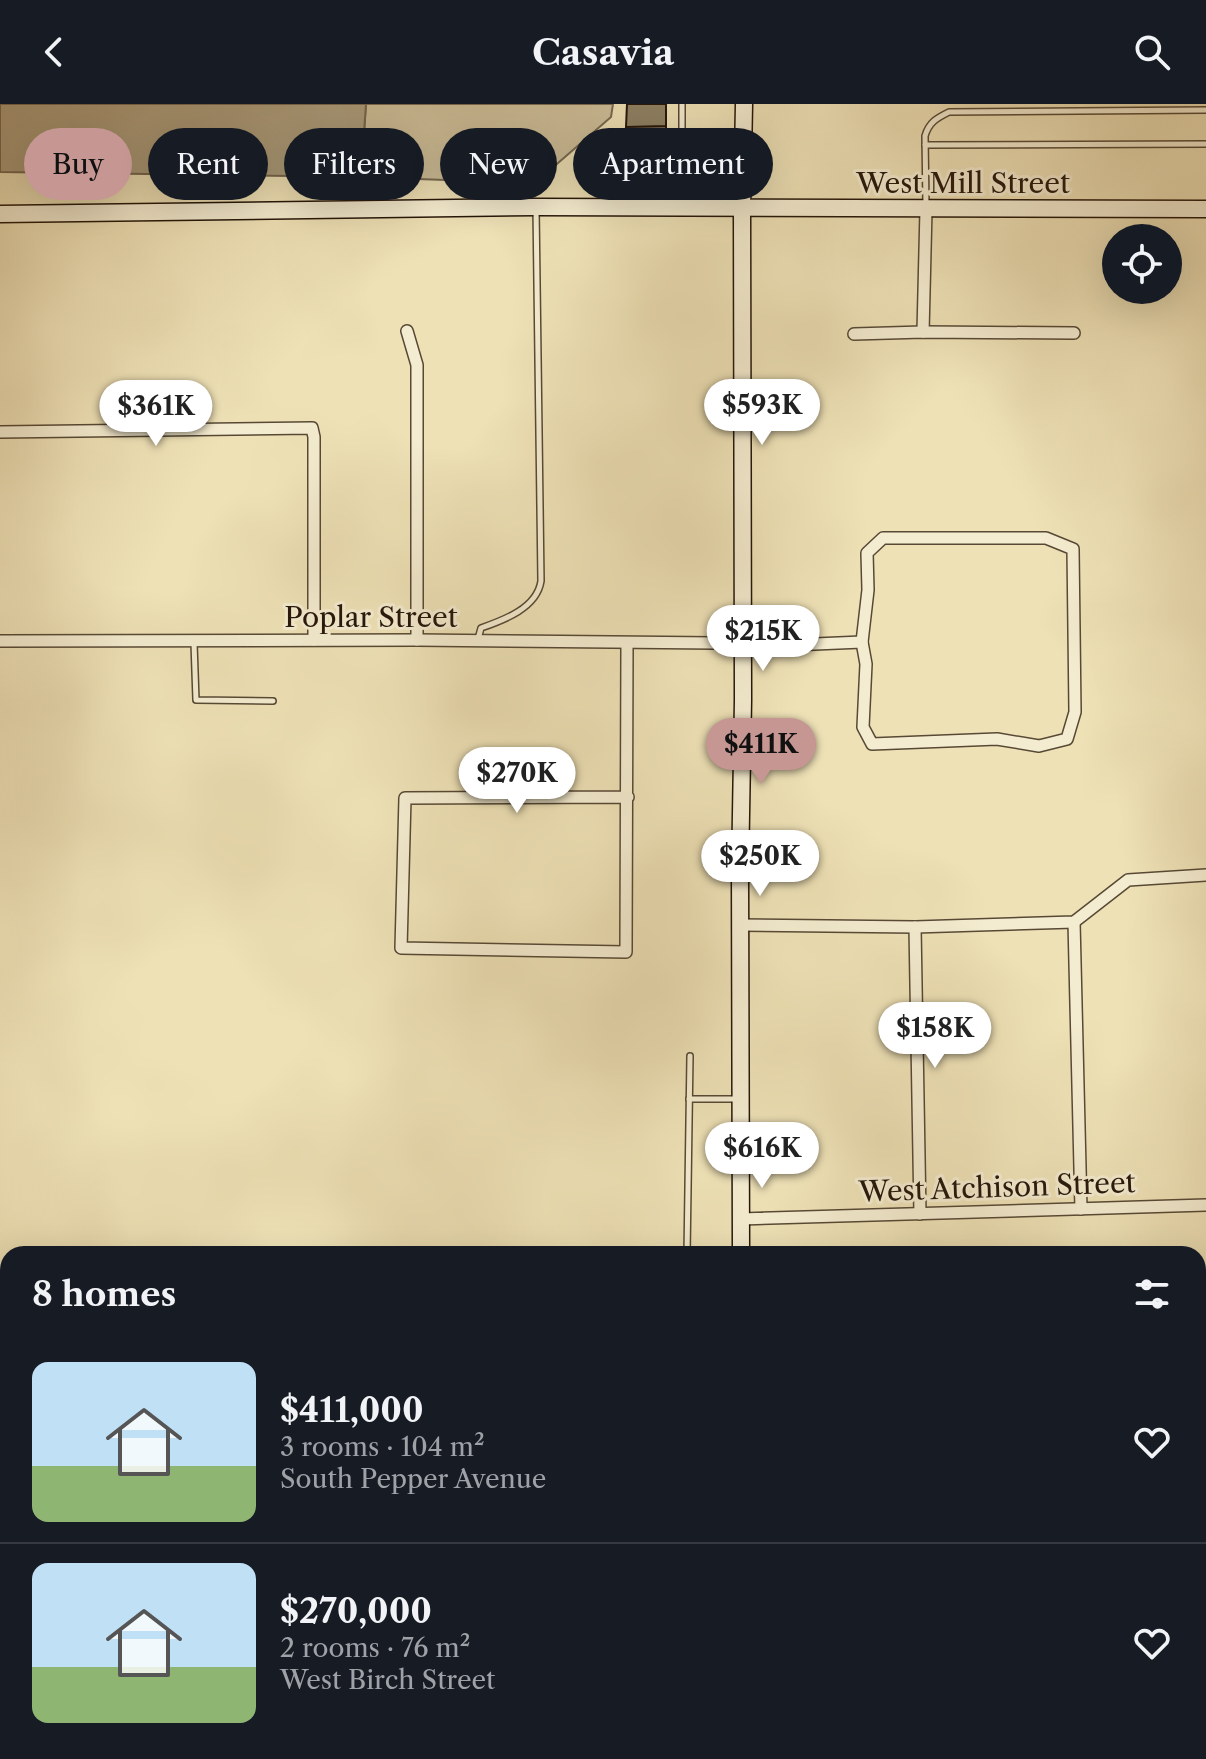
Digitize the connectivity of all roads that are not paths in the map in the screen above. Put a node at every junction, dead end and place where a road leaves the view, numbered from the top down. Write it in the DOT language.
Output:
graph roads {
  1 [pos="682,104"];
  2 [pos="744,104"];
  3 [pos="1206,110"];
  4 [pos="1206,144"];
  5 [pos="925,145"];
  6 [pos="536,207"];
  7 [pos="645,207"];
  8 [pos="742,208"];
  9 [pos="1206,209"];
  10 [pos="926,210"];
  11 [pos="0,214"];
  12 [pos="407,331"];
  13 [pos="923,332"];
  14 [pos="1074,333"];
  15 [pos="854,334"];
  16 [pos="0,432"];
  17 [pos="194,640"];
  18 [pos="314,640"];
  19 [pos="417,640"];
  20 [pos="0,641"];
  21 [pos="478,641"];
  22 [pos="862,642"];
  23 [pos="627,644"];
  24 [pos="742,647"];
  25 [pos="273,701"];
  26 [pos="628,797"];
  27 [pos="1206,875"];
  28 [pos="1074,922"];
  29 [pos="740,925"];
  30 [pos="915,927"];
  31 [pos="690,1056"];
  32 [pos="689,1099"];
  33 [pos="741,1099"];
  34 [pos="1206,1205"];
  35 [pos="1081,1209"];
  36 [pos="920,1214"];
  37 [pos="741,1219"];
  38 [pos="687,1246"];
  39 [pos="741,1246"];
  1 -- 7 [label="lane"];
  2 -- 8 [label="main road"];
  3 -- 5 [label="lane"];
  4 -- 5 [label="lane"];
  5 -- 10 [label="lane"];
  6 -- 7 [label="main road, West Mill Street"];
  6 -- 11 [label="main road, West Mill Street"];
  6 -- 21 [label="lane"];
  7 -- 8 [label="main road, West Mill Street"];
  8 -- 10 [label="main road, West Mill Street"];
  8 -- 24 [label="main road"];
  9 -- 10 [label="main road, West Mill Street"];
  10 -- 13 [label="street"];
  12 -- 19 [label="street"];
  13 -- 14 [label="street"];
  13 -- 15 [label="street"];
  16 -- 18 [label="street"];
  17 -- 18 [label="street, Poplar Street"];
  17 -- 20 [label="street, Poplar Street"];
  17 -- 25 [label="lane"];
  18 -- 19 [label="street, Poplar Street"];
  19 -- 21 [label="street, Poplar Street"];
  21 -- 23 [label="street, Poplar Street"];
  22 -- 22 [label="street"];
  22 -- 24 [label="street, Poplar Street"];
  23 -- 24 [label="street, Poplar Street"];
  23 -- 26 [label="street"];
  24 -- 29 [label="main road"];
  26 -- 26 [label="street"];
  27 -- 28 [label="street"];
  28 -- 30 [label="street"];
  28 -- 35 [label="street"];
  29 -- 30 [label="street"];
  29 -- 33 [label="main road"];
  30 -- 36 [label="street"];
  31 -- 32 [label="lane"];
  32 -- 33 [label="lane"];
  32 -- 38 [label="lane"];
  33 -- 37 [label="main road"];
  34 -- 35 [label="street, West Atchison Street"];
  35 -- 36 [label="street, West Atchison Street"];
  36 -- 37 [label="street, West Atchison Street"];
  37 -- 39 [label="main road"];
}
